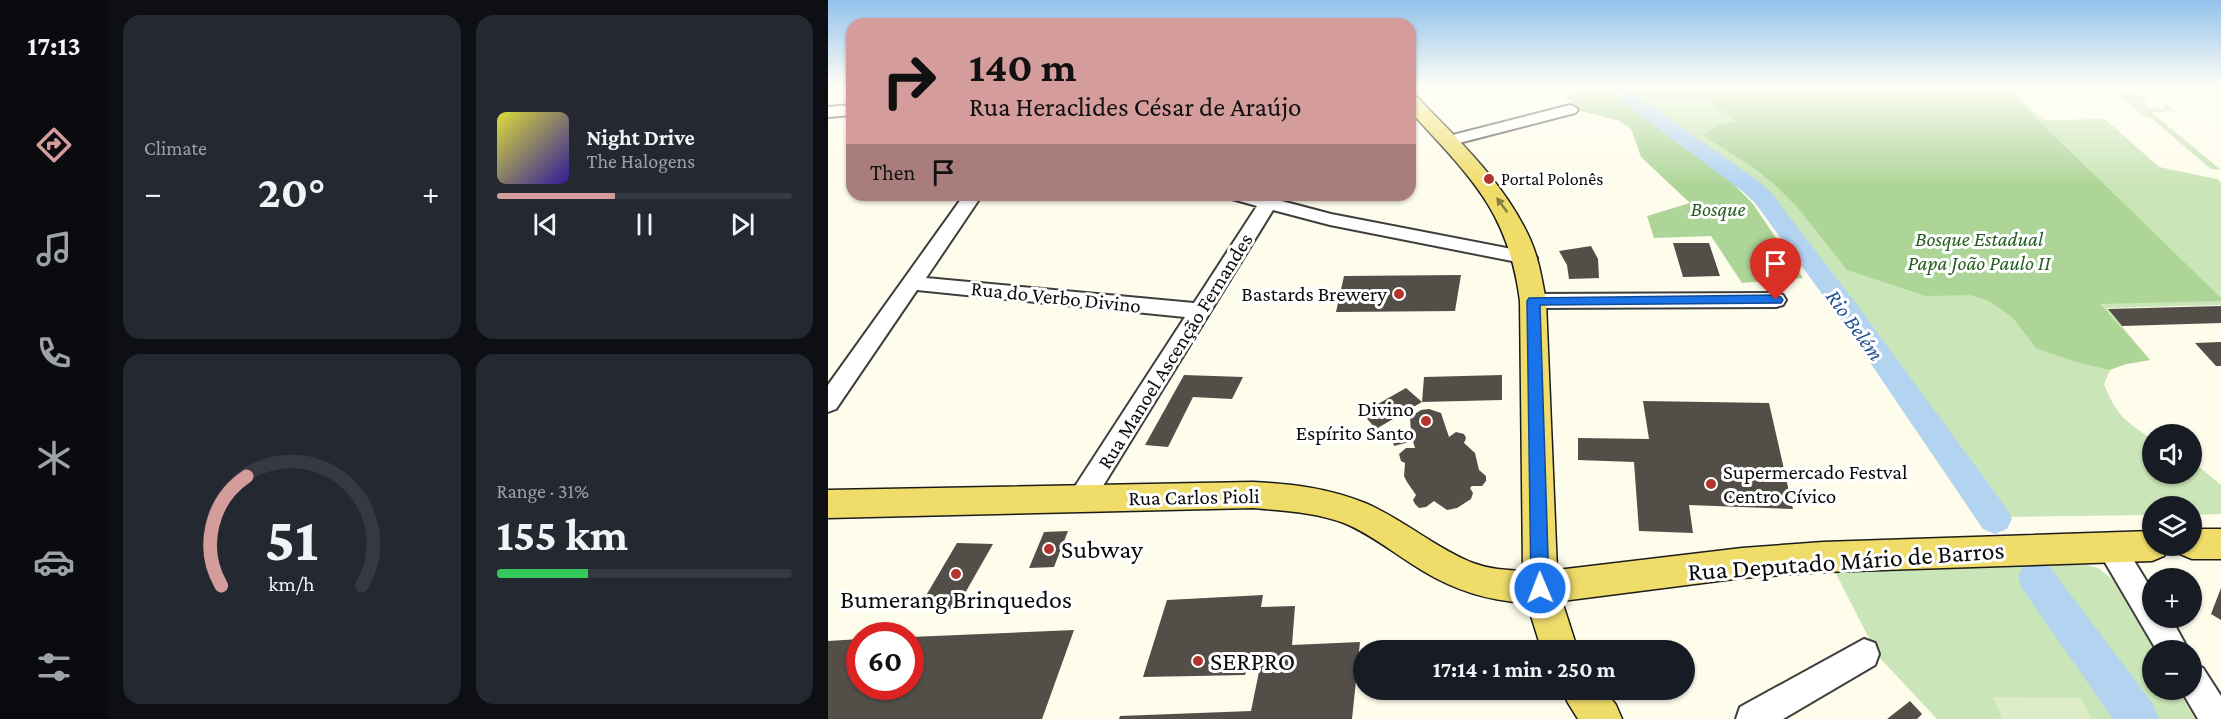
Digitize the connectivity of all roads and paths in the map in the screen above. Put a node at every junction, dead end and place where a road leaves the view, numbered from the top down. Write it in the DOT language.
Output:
graph roads {
  1 [pos="1428,120"];
  2 [pos="1532,120"];
  3 [pos="1447,141"];
  4 [pos="969,201"];
  5 [pos="1260,201"];
  6 [pos="1268,203"];
  7 [pos="1527,258"];
  8 [pos="912,283"];
  9 [pos="1776,300"];
  10 [pos="1533,301"];
  11 [pos="1200,311"];
  12 [pos="828,403"];
  13 [pos="1081,499"];
  14 [pos="828,504"];
  15 [pos="2202,544"];
  16 [pos="2221,544"];
  17 [pos="2142,546"];
  18 [pos="2110,547"];
  19 [pos="1540,588"];
  20 [pos="2142,599"];
  21 [pos="1557,640"];
  22 [pos="1864,654"];
  23 [pos="2202,695"];
  24 [pos="1588,700"];
  25 [pos="1602,719"];
  26 [pos="1752,719"];
  27 [pos="2217,719"];
  1 -- 3 [label="main road"];
  2 -- 3 [label="street"];
  7 -- 3 [label="main road, one-way"];
  4 -- 8 [label="street"];
  5 -- 6 [label="street"];
  6 -- 7 [label="street"];
  6 -- 11 [label="street, Rua Manoel Ascenção Fernandes"];
  7 -- 10 [label="main road"];
  8 -- 11 [label="street, Rua do Verbo Divino"];
  8 -- 12 [label="street"];
  9 -- 10 [label="street"];
  10 -- 19 [label="main road"];
  11 -- 13 [label="street, Rua Manoel Ascenção Fernandes"];
  13 -- 14 [label="main road, Rua Carlos Pioli"];
  13 -- 19 [label="main road, Rua Carlos Pioli"];
  15 -- 16 [label="main road"];
  17 -- 18 [label="main road, Rua Deputado Mário de Barros"];
  18 -- 19 [label="main road, Rua Deputado Mário de Barros"];
  18 -- 20 [label="street"];
  19 -- 21 [label="main road"];
  22 -- 26 [label="street"];
  23 -- 27 [label="street"];
  24 -- 25 [label="main road"];
}
